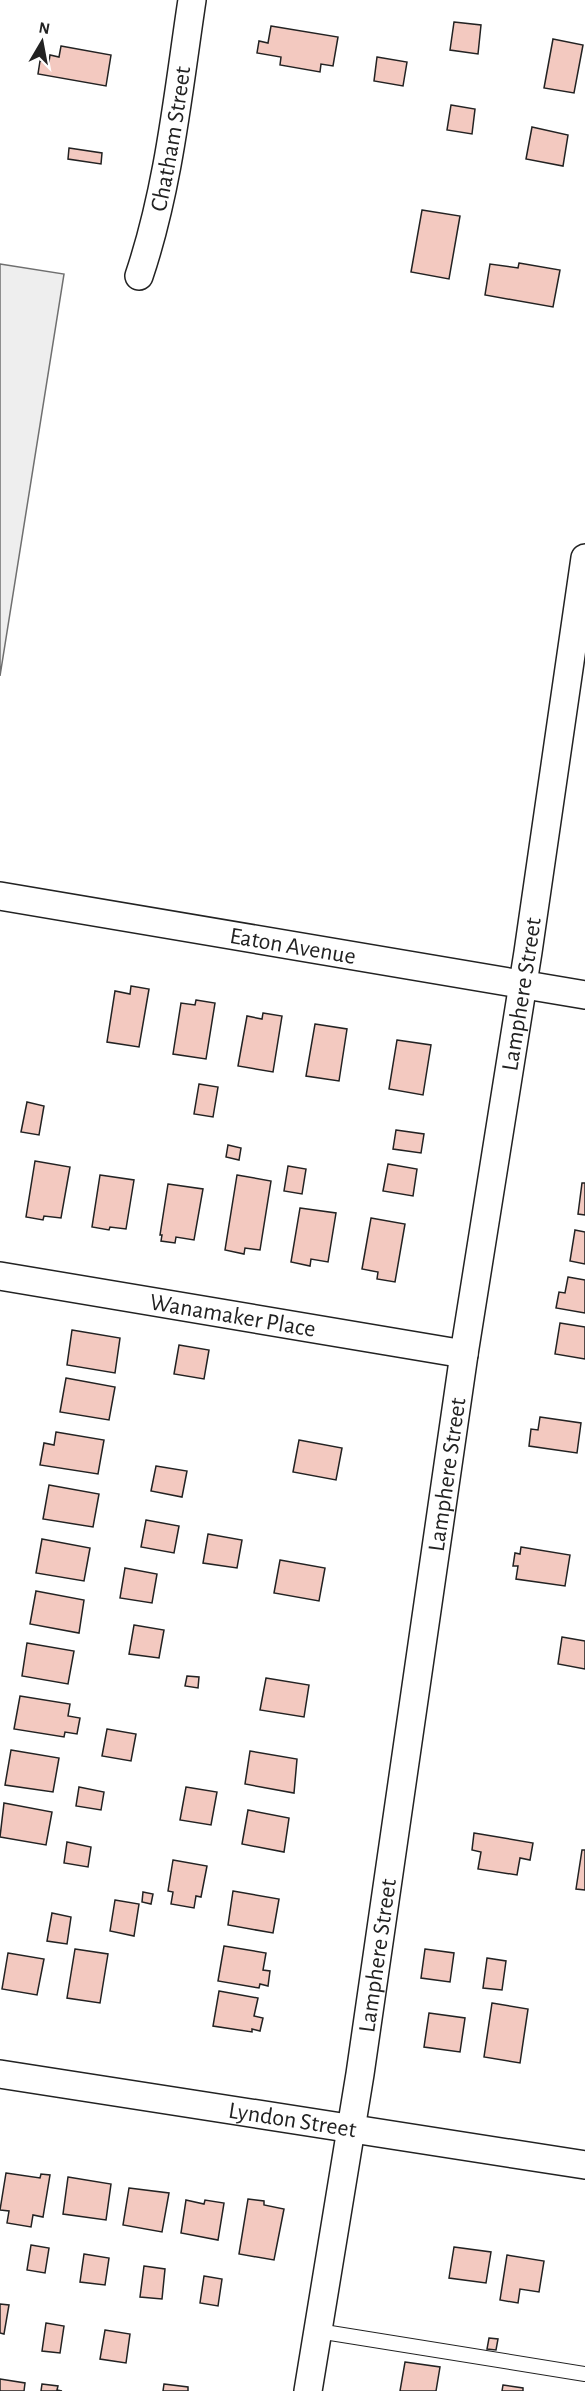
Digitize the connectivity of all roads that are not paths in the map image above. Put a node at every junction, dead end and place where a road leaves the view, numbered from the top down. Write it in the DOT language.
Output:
graph roads {
  1 [pos="192,0"];
  2 [pos="139,276"];
  3 [pos="585,558"];
  4 [pos="0,896"];
  5 [pos="522,983"];
  6 [pos="585,995"];
  7 [pos="0,1276"];
  8 [pos="464,1354"];
  9 [pos="0,2074"];
  10 [pos="351,2127"];
  11 [pos="585,2165"];
  12 [pos="318,2331"];
  13 [pos="585,2374"];
  14 [pos="309,2391"];
  1 -- 2 [label="street, Chatham Street"];
  3 -- 5 [label="street, Lamphere Street"];
  4 -- 5 [label="street, Eaton Avenue"];
  5 -- 6 [label="street, Eaton Avenue"];
  5 -- 8 [label="street, Lamphere Street"];
  7 -- 8 [label="street, Wanamaker Place"];
  8 -- 10 [label="street, Lamphere Street"];
  9 -- 10 [label="street, Lyndon Street"];
  10 -- 11 [label="street, Lyndon Street"];
  10 -- 12 [label="street, Lamphere Street"];
  12 -- 13 [label="lane"];
  12 -- 14 [label="street, Lamphere Street"];
}
